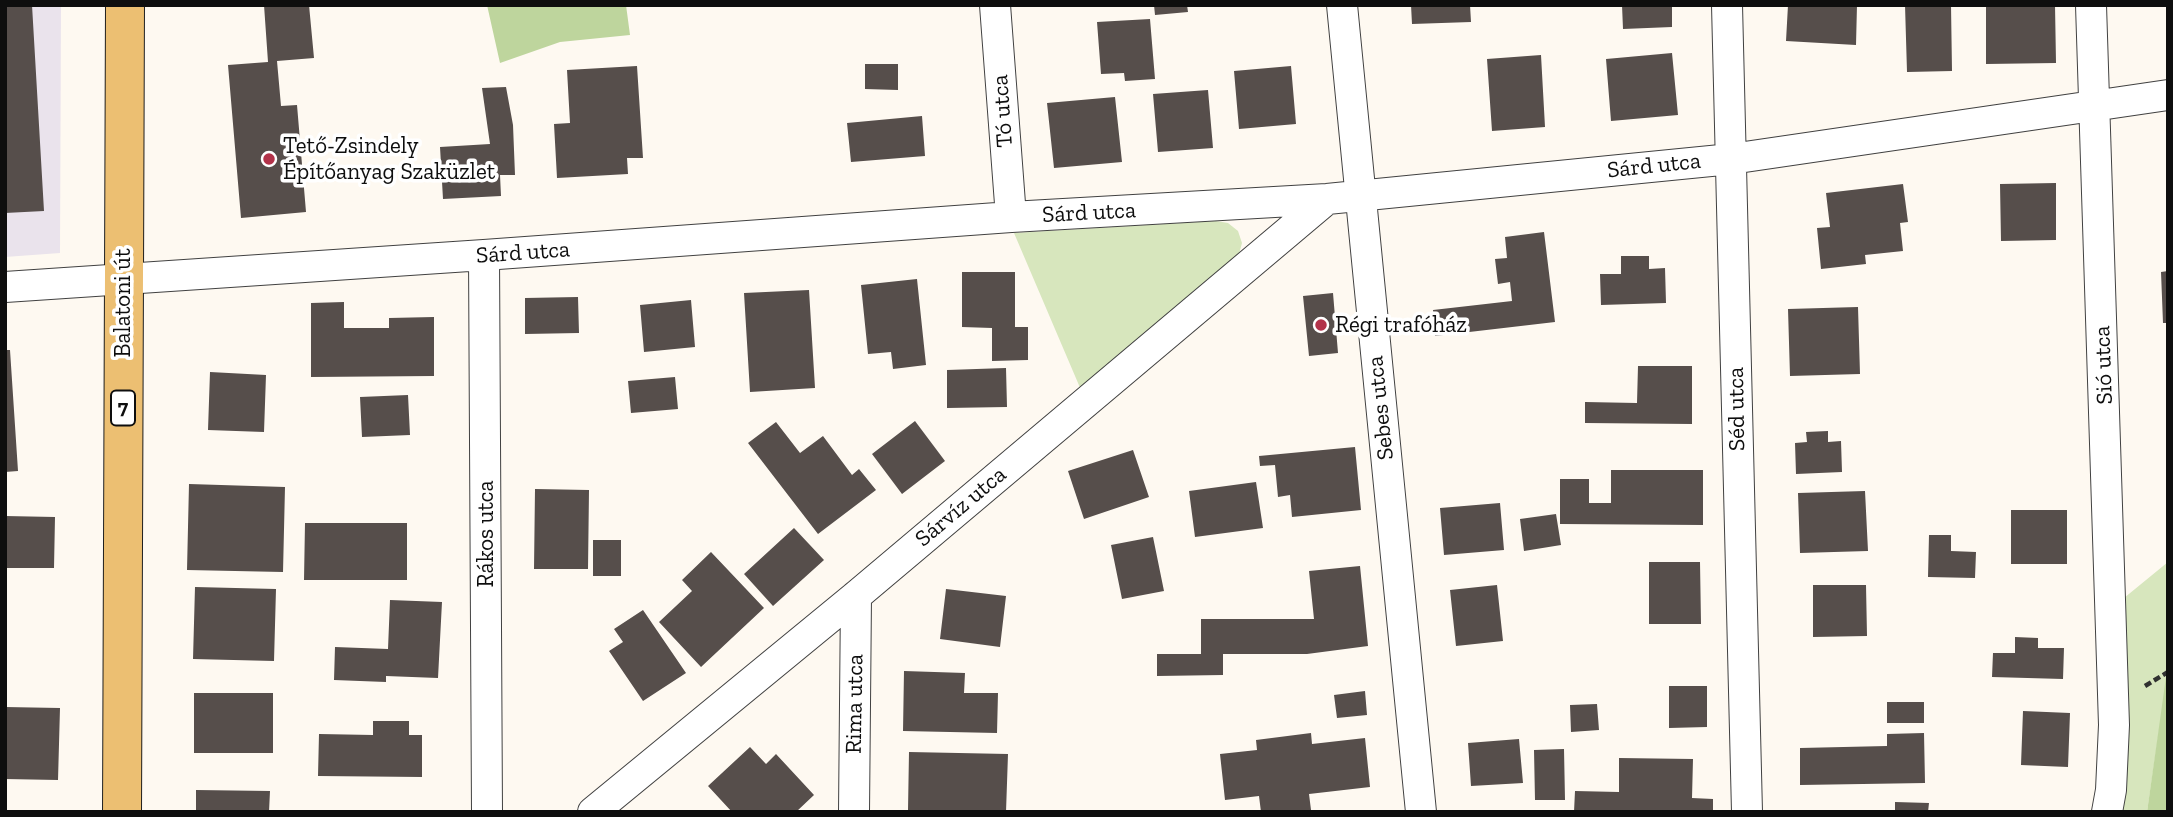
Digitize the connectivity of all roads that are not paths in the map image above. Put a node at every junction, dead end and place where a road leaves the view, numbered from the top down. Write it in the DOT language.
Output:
graph roads {
  1 [pos="125,5"];
  2 [pos="995,5"];
  3 [pos="1342,5"];
  4 [pos="1727,5"];
  5 [pos="2091,5"];
  6 [pos="2168,95"];
  7 [pos="2096,104"];
  8 [pos="1731,159"];
  9 [pos="1361,195"];
  10 [pos="1327,199"];
  11 [pos="1010,217"];
  12 [pos="484,256"];
  13 [pos="123,279"];
  14 [pos="5,286"];
  15 [pos="856,596"];
  16 [pos="122,812"];
  17 [pos="487,812"];
  18 [pos="593,812"];
  19 [pos="854,812"];
  20 [pos="1421,812"];
  21 [pos="1748,812"];
  22 [pos="2108,812"];
  1 -- 13 [label="main road, Balatoni út / 7"];
  2 -- 11 [label="street, Tó utca"];
  3 -- 9 [label="street, Sebes utca"];
  4 -- 8 [label="street, Séd utca"];
  5 -- 7 [label="street, Sió utca"];
  6 -- 7 [label="street, Sárd utca"];
  7 -- 8 [label="street, Sárd utca"];
  7 -- 22 [label="street, Sió utca"];
  8 -- 9 [label="street, Sárd utca"];
  8 -- 21 [label="street, Séd utca"];
  9 -- 10 [label="street, Sárd utca"];
  9 -- 20 [label="street, Sebes utca"];
  10 -- 11 [label="street, Sárd utca"];
  10 -- 15 [label="street, Sárvíz utca"];
  11 -- 12 [label="street, Sárd utca"];
  12 -- 13 [label="street, Sárd utca"];
  12 -- 17 [label="street, Rákos utca"];
  13 -- 14 [label="street, Sárd utca"];
  13 -- 16 [label="main road, Balatoni út / 7"];
  15 -- 18 [label="street, Sárvíz utca"];
  15 -- 19 [label="street, Rima utca"];
}
